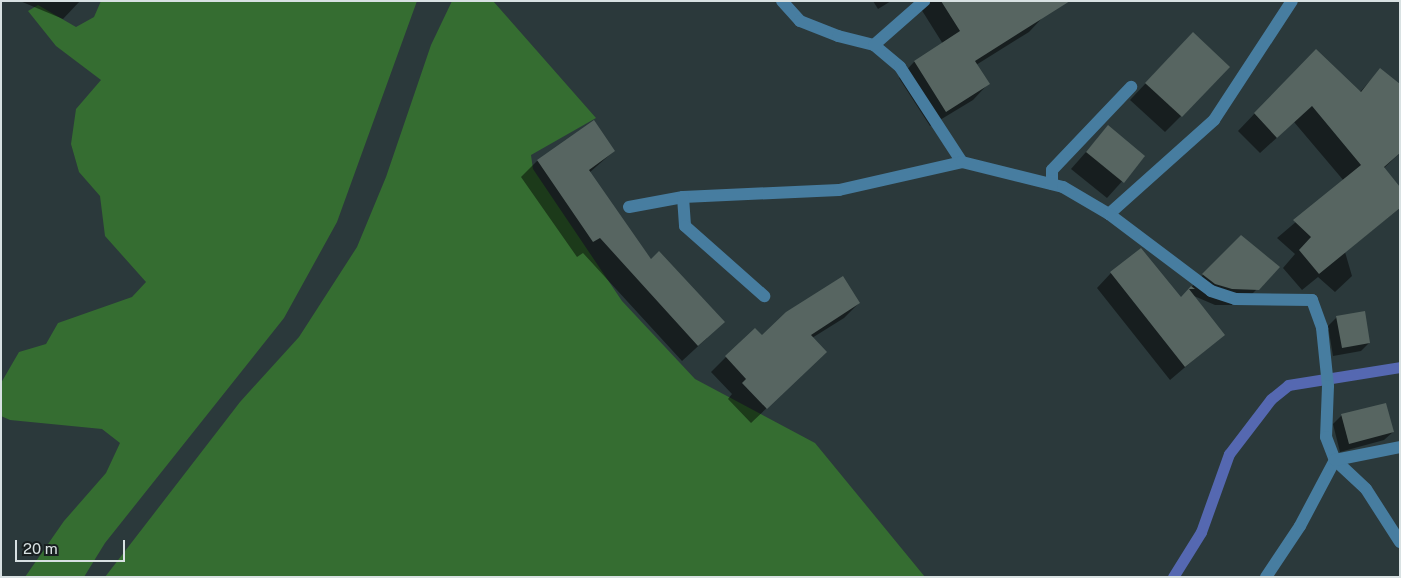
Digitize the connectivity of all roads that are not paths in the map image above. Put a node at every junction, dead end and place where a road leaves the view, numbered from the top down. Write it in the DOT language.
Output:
graph roads {
  1 [pos="782,1"];
  2 [pos="924,1"];
  3 [pos="1292,1"];
  4 [pos="874,45"];
  5 [pos="1131,86"];
  6 [pos="962,162"];
  7 [pos="1052,184"];
  8 [pos="683,197"];
  9 [pos="629,207"];
  10 [pos="1109,214"];
  11 [pos="764,296"];
  12 [pos="1400,447"];
  13 [pos="1335,460"];
  14 [pos="1400,542"];
  15 [pos="1266,577"];
  1 -- 4 [label="street"];
  2 -- 4 [label="street"];
  3 -- 10 [label="street"];
  4 -- 6 [label="street"];
  5 -- 7 [label="street"];
  6 -- 7 [label="street"];
  6 -- 8 [label="street"];
  7 -- 10 [label="street"];
  8 -- 9 [label="street"];
  8 -- 11 [label="street"];
  10 -- 13 [label="street"];
  12 -- 13 [label="street"];
  13 -- 14 [label="street"];
  13 -- 15 [label="street"];
}
